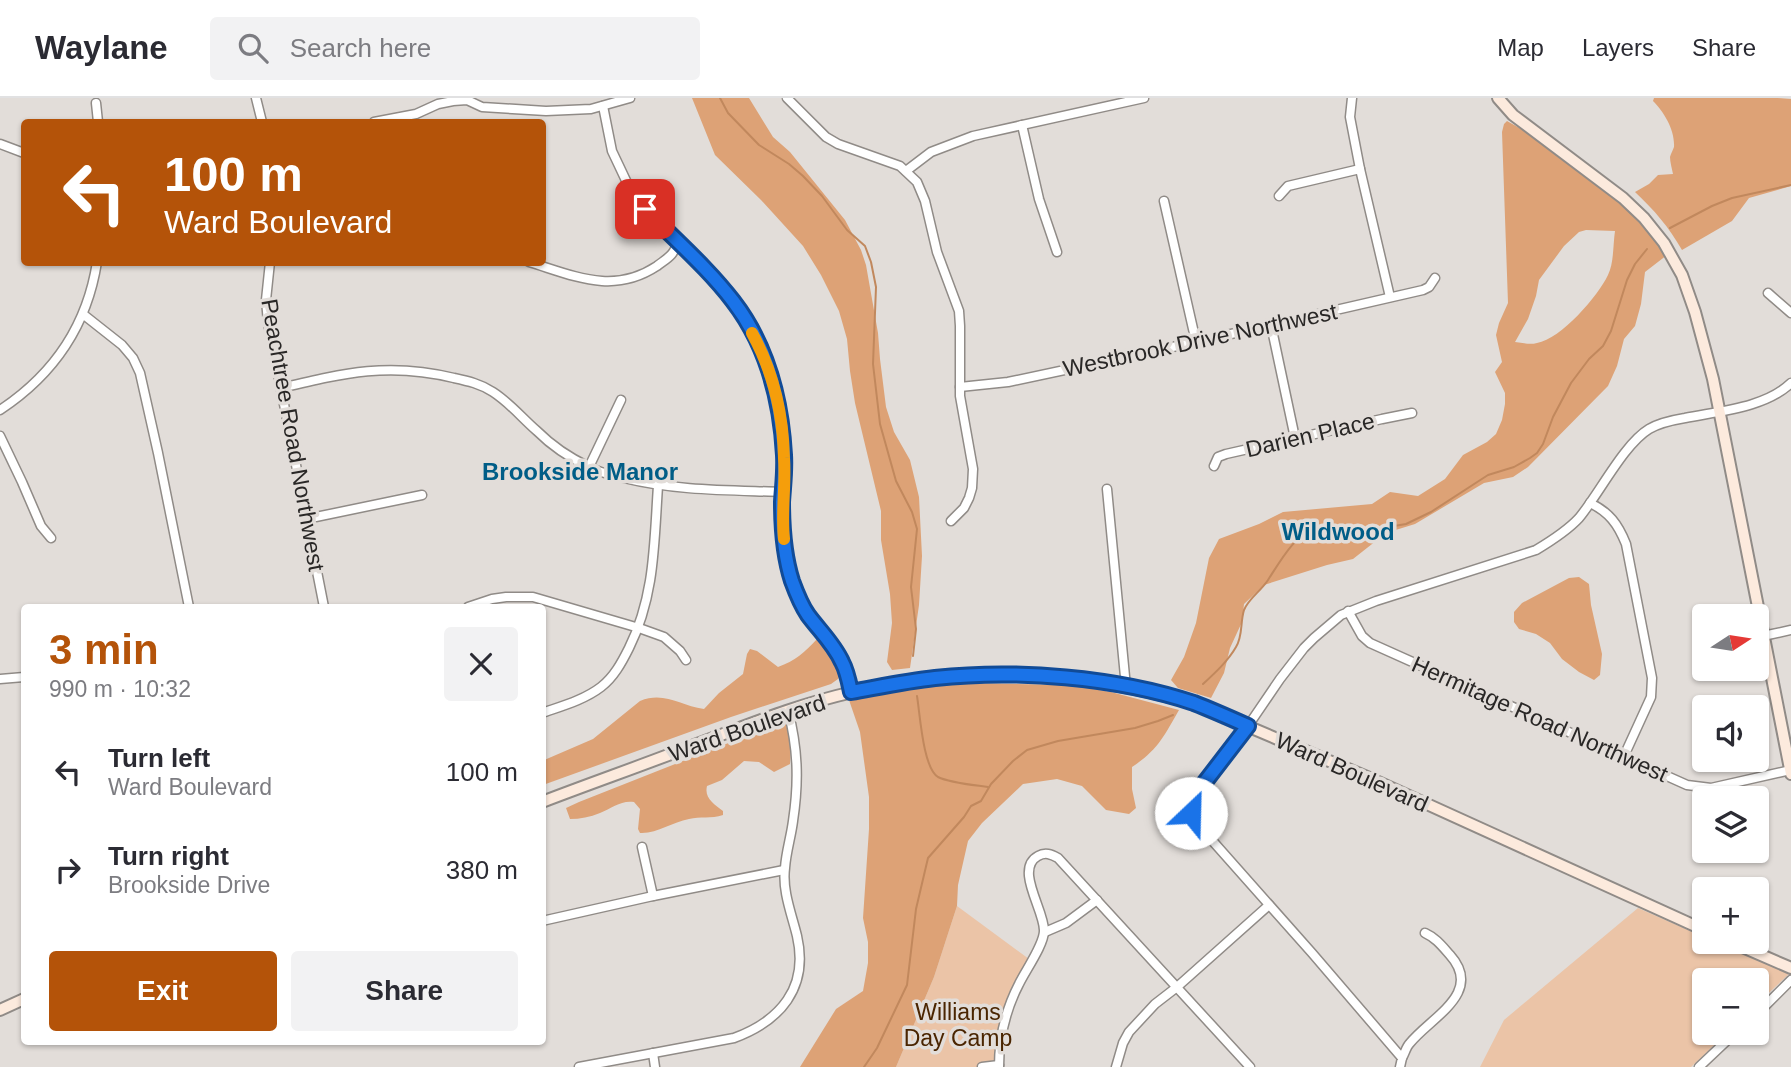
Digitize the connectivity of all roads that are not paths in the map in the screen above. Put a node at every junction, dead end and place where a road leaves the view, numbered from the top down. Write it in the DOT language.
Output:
graph roads {
  1 [pos="256,98"];
  2 [pos="630,98"];
  3 [pos="787,98"];
  4 [pos="1144,98"];
  5 [pos="1352,98"];
  6 [pos="1498,98"];
  7 [pos="96,103"];
  8 [pos="603,106"];
  9 [pos="98,119"];
  10 [pos="261,119"];
  11 [pos="390,119"];
  12 [pos="1022,125"];
  13 [pos="0,145"];
  14 [pos="21,151"];
  15 [pos="1360,169"];
  16 [pos="906,171"];
  17 [pos="1279,196"];
  18 [pos="1164,201"];
  19 [pos="678,242"];
  20 [pos="1057,252"];
  21 [pos="96,266"];
  22 [pos="270,266"];
  23 [pos="543,266"];
  24 [pos="1435,278"];
  25 [pos="1768,293"];
  26 [pos="1390,298"];
  27 [pos="1791,313"];
  28 [pos="84,315"];
  29 [pos="1271,325"];
  30 [pos="1196,342"];
  31 [pos="1791,383"];
  32 [pos="960,387"];
  33 [pos="281,388"];
  34 [pos="621,400"];
  35 [pos="0,410"];
  36 [pos="1719,411"];
  37 [pos="1412,414"];
  38 [pos="0,436"];
  39 [pos="1295,438"];
  40 [pos="1214,466"];
  41 [pos="589,467"];
  42 [pos="658,486"];
  43 [pos="1107,489"];
  44 [pos="783,492"];
  45 [pos="422,495"];
  46 [pos="1590,503"];
  47 [pos="306,519"];
  48 [pos="951,521"];
  49 [pos="51,538"];
  50 [pos="189,604"];
  51 [pos="323,604"];
  52 [pos="477,604"];
  53 [pos="1757,604"];
  54 [pos="1348,611"];
  55 [pos="639,628"];
  56 [pos="1791,630"];
  57 [pos="1769,635"];
  58 [pos="686,660"];
  59 [pos="1769,665"];
  60 [pos="21,677"];
  61 [pos="0,678"];
  62 [pos="1126,687"];
  63 [pos="851,692"];
  64 [pos="788,710"];
  65 [pos="546,712"];
  66 [pos="1248,726"];
  67 [pos="1624,756"];
  68 [pos="1791,771"];
  69 [pos="546,801"];
  70 [pos="642,847"];
  71 [pos="784,870"];
  72 [pos="653,896"];
  73 [pos="1097,900"];
  74 [pos="1269,905"];
  75 [pos="546,920"];
  76 [pos="1692,925"];
  77 [pos="1045,932"];
  78 [pos="1425,933"];
  79 [pos="1759,954"];
  80 [pos="1791,968"];
  81 [pos="1791,980"];
  82 [pos="1177,987"];
  83 [pos="21,1000"];
  84 [pos="1769,1001"];
  85 [pos="0,1010"];
  86 [pos="1723,1045"];
  87 [pos="653,1053"];
  88 [pos="1401,1062"];
  89 [pos="999,1066"];
  90 [pos="579,1067"];
  91 [pos="655,1067"];
  92 [pos="982,1067"];
  93 [pos="1116,1067"];
  94 [pos="1250,1067"];
  95 [pos="1699,1067"];
  1 -- 10 [label="street"];
  2 -- 8 [label="street"];
  3 -- 16 [label="street"];
  4 -- 12 [label="street"];
  5 -- 15 [label="street"];
  6 -- 36 [label="main road"];
  7 -- 9 [label="street"];
  8 -- 11 [label="street"];
  8 -- 19 [label="street"];
  12 -- 16 [label="street"];
  12 -- 20 [label="street"];
  13 -- 14 [label="street"];
  15 -- 17 [label="street"];
  15 -- 26 [label="street"];
  16 -- 32 [label="street"];
  18 -- 30 [label="street"];
  19 -- 23 [label="street"];
  19 -- 44 [label="street"];
  21 -- 28 [label="street"];
  22 -- 33 [label="street, Peachtree Road Northwest"];
  24 -- 26 [label="street, Westbrook Drive Northwest"];
  25 -- 27 [label="street"];
  26 -- 29 [label="street, Westbrook Drive Northwest"];
  28 -- 35 [label="street"];
  28 -- 50 [label="street"];
  29 -- 30 [label="street, Westbrook Drive Northwest"];
  29 -- 39 [label="street"];
  30 -- 32 [label="street, Westbrook Drive Northwest"];
  31 -- 36 [label="street"];
  32 -- 48 [label="street"];
  33 -- 41 [label="street"];
  33 -- 47 [label="street, Peachtree Road Northwest"];
  34 -- 41 [label="street"];
  36 -- 46 [label="street"];
  36 -- 53 [label="main road"];
  37 -- 39 [label="street, Darien Place"];
  38 -- 49 [label="street"];
  39 -- 40 [label="street, Darien Place"];
  41 -- 42 [label="street"];
  42 -- 44 [label="street"];
  42 -- 55 [label="street"];
  43 -- 62 [label="street"];
  44 -- 63 [label="street"];
  45 -- 47 [label="street"];
  46 -- 54 [label="street"];
  46 -- 67 [label="street"];
  47 -- 51 [label="street, Peachtree Road Northwest"];
  52 -- 55 [label="street"];
  54 -- 66 [label="street"];
  54 -- 67 [label="street, Hermitage Road Northwest"];
  55 -- 58 [label="street"];
  55 -- 65 [label="street"];
  56 -- 57 [label="street"];
  59 -- 68 [label="main road"];
  60 -- 61 [label="street"];
  62 -- 63 [label="main road, Ward Boulevard"];
  62 -- 66 [label="main road, Ward Boulevard"];
  63 -- 64 [label="main road, Ward Boulevard"];
  64 -- 69 [label="main road, Ward Boulevard"];
  64 -- 71 [label="street"];
  66 -- 74 [label="street"];
  66 -- 76 [label="main road, Ward Boulevard"];
  67 -- 68 [label="street, Hermitage Road Northwest"];
  70 -- 72 [label="street"];
  71 -- 72 [label="street"];
  71 -- 87 [label="street"];
  72 -- 75 [label="street"];
  73 -- 77 [label="street"];
  73 -- 77 [label="street"];
  73 -- 82 [label="street"];
  74 -- 82 [label="street"];
  74 -- 88 [label="street"];
  77 -- 89 [label="street"];
  78 -- 88 [label="street"];
  79 -- 80 [label="main road"];
  81 -- 84 [label="street"];
  82 -- 93 [label="street"];
  82 -- 94 [label="street"];
  83 -- 85 [label="main road"];
  86 -- 95 [label="street"];
  87 -- 90 [label="street"];
  87 -- 91 [label="street"];
  89 -- 92 [label="street"];
}
